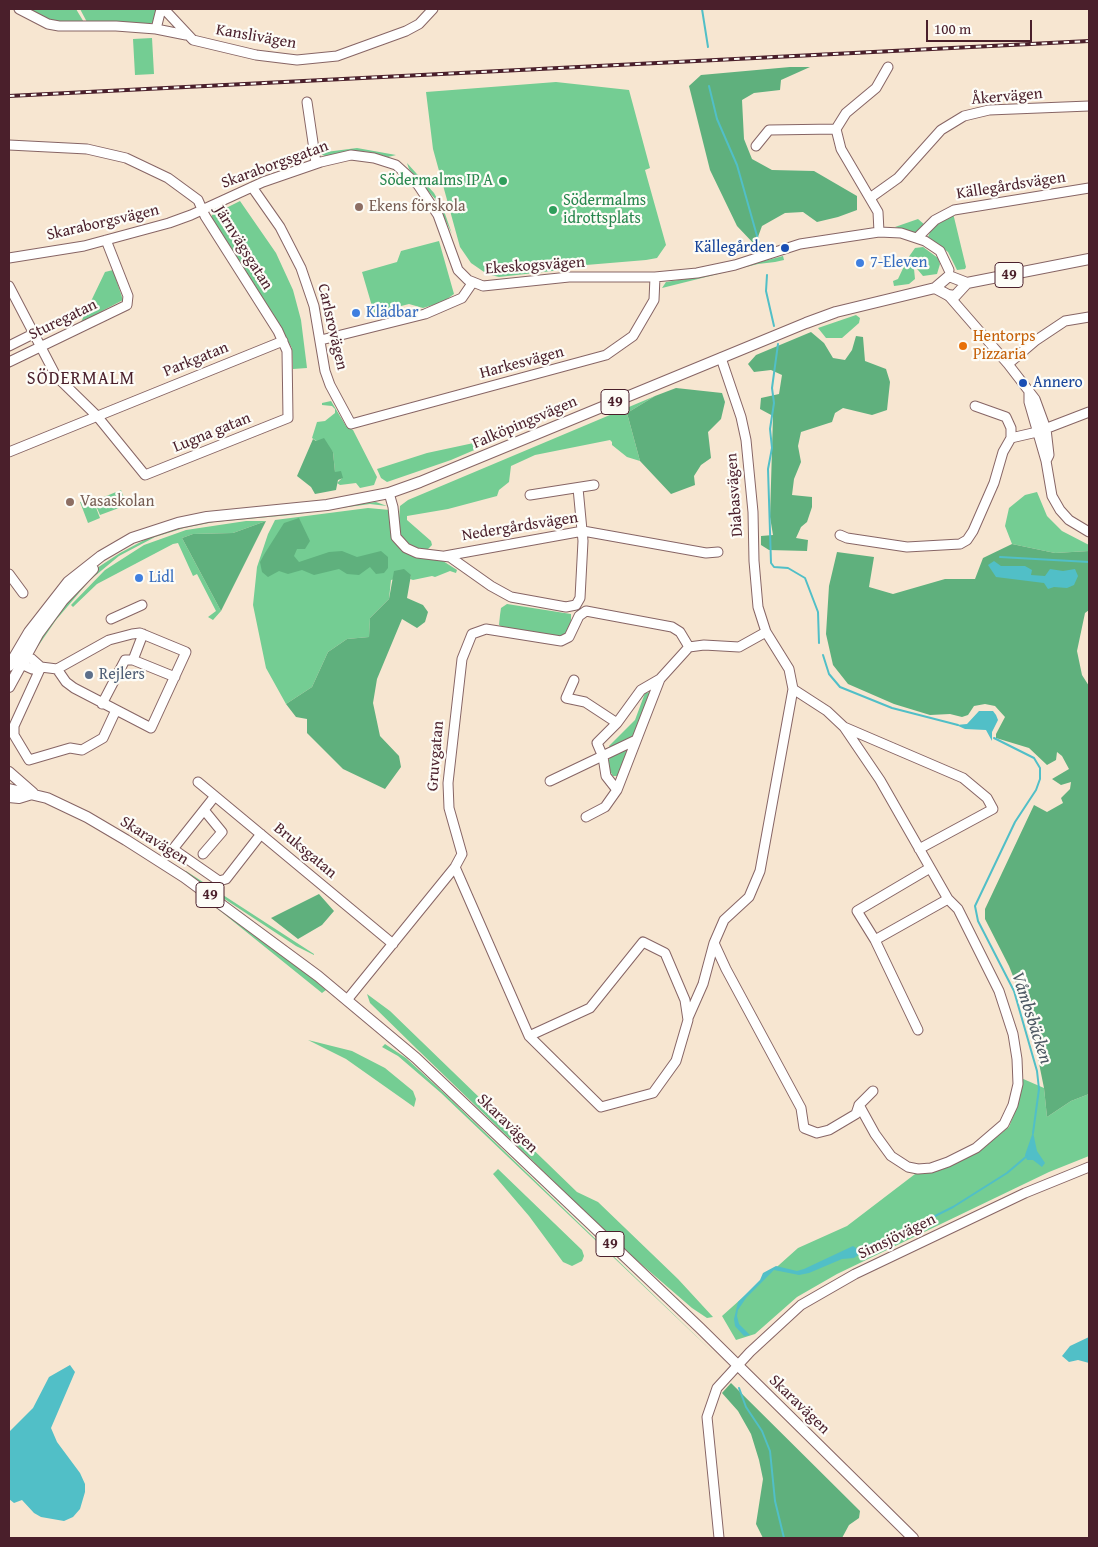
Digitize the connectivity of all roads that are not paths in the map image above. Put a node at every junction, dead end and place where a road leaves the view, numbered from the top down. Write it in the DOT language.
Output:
graph roads {
  1 [pos="19,9"];
  2 [pos="162,9"];
  3 [pos="433,9"];
  4 [pos="156,29"];
  5 [pos="186,35"];
  6 [pos="888,67"];
  7 [pos="307,102"];
  8 [pos="1089,106"];
  9 [pos="836,129"];
  10 [pos="9,145"];
  11 [pos="756,146"];
  12 [pos="316,163"];
  13 [pos="252,187"];
  14 [pos="1089,188"];
  15 [pos="870,198"];
  16 [pos="202,210"];
  17 [pos="879,232"];
  18 [pos="917,238"];
  19 [pos="106,240"];
  20 [pos="9,258"];
  21 [pos="1089,259"];
  22 [pos="655,277"];
  23 [pos="472,282"];
  24 [pos="952,285"];
  25 [pos="9,286"];
  26 [pos="1089,317"];
  27 [pos="33,334"];
  28 [pos="321,340"];
  29 [pos="283,341"];
  30 [pos="9,346"];
  31 [pos="40,347"];
  32 [pos="721,358"];
  33 [pos="9,362"];
  34 [pos="1008,364"];
  35 [pos="975,406"];
  36 [pos="1089,412"];
  37 [pos="97,416"];
  38 [pos="288,418"];
  39 [pos="351,424"];
  40 [pos="1042,430"];
  41 [pos="1011,438"];
  42 [pos="9,452"];
  43 [pos="594,485"];
  44 [pos="578,488"];
  45 [pos="389,493"];
  46 [pos="530,495"];
  47 [pos="1089,530"];
  48 [pos="582,531"];
  49 [pos="840,535"];
  50 [pos="718,552"];
  51 [pos="445,556"];
  52 [pos="9,574"];
  53 [pos="23,593"];
  54 [pos="142,605"];
  55 [pos="579,609"];
  56 [pos="111,620"];
  57 [pos="766,632"];
  58 [pos="143,634"];
  59 [pos="689,647"];
  60 [pos="20,658"];
  61 [pos="134,660"];
  62 [pos="9,666"];
  63 [pos="41,667"];
  64 [pos="58,669"];
  65 [pos="175,677"];
  66 [pos="660,679"];
  67 [pos="574,680"];
  68 [pos="9,687"];
  69 [pos="793,689"];
  70 [pos="102,704"];
  71 [pos="116,710"];
  72 [pos="617,723"];
  73 [pos="844,727"];
  74 [pos="636,740"];
  75 [pos="602,757"];
  76 [pos="9,772"];
  77 [pos="9,779"];
  78 [pos="550,781"];
  79 [pos="198,782"];
  80 [pos="24,784"];
  81 [pos="9,789"];
  82 [pos="617,790"];
  83 [pos="33,793"];
  84 [pos="216,796"];
  85 [pos="9,797"];
  86 [pos="204,810"];
  87 [pos="586,817"];
  88 [pos="261,834"];
  89 [pos="920,849"];
  90 [pos="204,854"];
  91 [pos="455,867"];
  92 [pos="930,868"];
  93 [pos="948,899"];
  94 [pos="875,940"];
  95 [pos="714,943"];
  96 [pos="393,944"];
  97 [pos="347,1000"];
  98 [pos="688,1020"];
  99 [pos="918,1030"];
  100 [pos="529,1036"];
  101 [pos="874,1091"];
  102 [pos="859,1105"];
  103 [pos="1089,1167"];
  104 [pos="737,1365"];
  105 [pos="719,1538"];
  106 [pos="912,1538"];
  1 -- 4 [label="street"];
  2 -- 4 [label="street"];
  2 -- 5 [label="street, Kanslivägen"];
  3 -- 5 [label="street, Kanslivägen"];
  4 -- 5 [label="street"];
  6 -- 9 [label="street"];
  7 -- 12 [label="street"];
  8 -- 15 [label="street, Åkervägen"];
  9 -- 11 [label="street"];
  9 -- 15 [label="street"];
  10 -- 16 [label="street, Järnvägsgatan"];
  12 -- 13 [label="street, Skaraborgsgatan"];
  12 -- 23 [label="street, Skaraborgsgatan"];
  13 -- 16 [label="street, Skaraborgsgatan"];
  13 -- 28 [label="street, Carlsrovägen"];
  14 -- 18 [label="street, Källegårdsvägen"];
  15 -- 17 [label="street"];
  16 -- 19 [label="street, Skaraborgsvägen"];
  16 -- 29 [label="street, Järnvägsgatan"];
  17 -- 18 [label="street, Ekeskogsvägen"];
  17 -- 22 [label="street, Ekeskogsvägen"];
  18 -- 24 [label="street, Ekeskogsvägen"];
  19 -- 20 [label="street, Skaraborgsvägen"];
  19 -- 31 [label="street, Sturegatan"];
  21 -- 24 [label="main road, Falköpingsvägen / 49"];
  22 -- 23 [label="street, Ekeskogsvägen"];
  22 -- 39 [label="street, Harkesvägen"];
  23 -- 28 [label="street, Ekeskogsvägen"];
  24 -- 32 [label="main road, Falköpingsvägen / 49"];
  24 -- 34 [label="street, Ekeskogsvägen"];
  25 -- 27 [label="street"];
  26 -- 34 [label="street"];
  27 -- 30 [label="street, Sturegatan"];
  27 -- 31 [label="street"];
  28 -- 39 [label="street, Carlsrovägen"];
  29 -- 37 [label="street, Parkgatan"];
  29 -- 38 [label="street, Järnvägsgatan"];
  31 -- 33 [label="street, Sturegatan"];
  31 -- 37 [label="street"];
  32 -- 45 [label="main road, Falköpingsvägen / 49"];
  32 -- 57 [label="street, Diabasvägen"];
  34 -- 40 [label="street, Ekeskogsvägen"];
  35 -- 41 [label="street"];
  36 -- 40 [label="street"];
  37 -- 38 [label="street, Lugna gatan"];
  37 -- 42 [label="street, Parkgatan"];
  40 -- 41 [label="street"];
  40 -- 47 [label="street"];
  41 -- 49 [label="street"];
  43 -- 44 [label="street"];
  44 -- 46 [label="street"];
  44 -- 48 [label="street"];
  45 -- 51 [label="street"];
  45 -- 60 [label="main road, Falköpingsvägen / 49"];
  48 -- 50 [label="street, Nedergårdsvägen"];
  48 -- 51 [label="street, Nedergårdsvägen"];
  48 -- 55 [label="street"];
  51 -- 55 [label="street"];
  52 -- 53 [label="street"];
  54 -- 56 [label="street"];
  55 -- 59 [label="street"];
  55 -- 91 [label="street, Gruvgatan"];
  57 -- 59 [label="street"];
  57 -- 69 [label="street, Diabasvägen"];
  58 -- 61 [label="street"];
  58 -- 64 [label="street"];
  58 -- 65 [label="street"];
  59 -- 66 [label="street"];
  60 -- 62 [label="main road, Falköpingsvägen / 49"];
  60 -- 63 [label="street"];
  60 -- 68 [label="main road, Falköpingsvägen / 49"];
  61 -- 65 [label="street"];
  61 -- 70 [label="street"];
  63 -- 64 [label="street"];
  63 -- 71 [label="street"];
  64 -- 70 [label="street"];
  65 -- 71 [label="street"];
  66 -- 72 [label="street"];
  66 -- 74 [label="street"];
  67 -- 72 [label="street"];
  69 -- 73 [label="street"];
  69 -- 95 [label="street"];
  70 -- 71 [label="street"];
  72 -- 75 [label="street"];
  73 -- 89 [label="street"];
  73 -- 89 [label="street"];
  74 -- 75 [label="street"];
  74 -- 82 [label="street"];
  75 -- 78 [label="street"];
  75 -- 82 [label="street"];
  76 -- 80 [label="main road, Skaravägen / 49"];
  77 -- 80 [label="main road, Skaravägen / 49"];
  79 -- 84 [label="street, Bruksgatan"];
  80 -- 83 [label="main road, Skaravägen / 49"];
  81 -- 83 [label="main road, Skaravägen / 49"];
  82 -- 87 [label="street"];
  83 -- 85 [label="main road"];
  83 -- 97 [label="main road, Skaravägen / 49"];
  84 -- 86 [label="street"];
  84 -- 88 [label="street, Bruksgatan"];
  86 -- 88 [label="street"];
  86 -- 90 [label="street"];
  88 -- 96 [label="street, Bruksgatan"];
  89 -- 92 [label="street"];
  91 -- 96 [label="street, Gruvgatan"];
  91 -- 100 [label="street"];
  92 -- 93 [label="street"];
  92 -- 94 [label="street"];
  93 -- 94 [label="street"];
  93 -- 102 [label="street"];
  94 -- 99 [label="street"];
  95 -- 98 [label="street"];
  95 -- 102 [label="street"];
  96 -- 97 [label="street, Gruvgatan"];
  97 -- 104 [label="main road, Skaravägen / 49"];
  98 -- 100 [label="street"];
  98 -- 100 [label="street"];
  101 -- 102 [label="street"];
  103 -- 104 [label="street, Simsjövägen"];
  104 -- 105 [label="street, Simsjövägen"];
  104 -- 106 [label="main road, Skaravägen / 49"];
}
